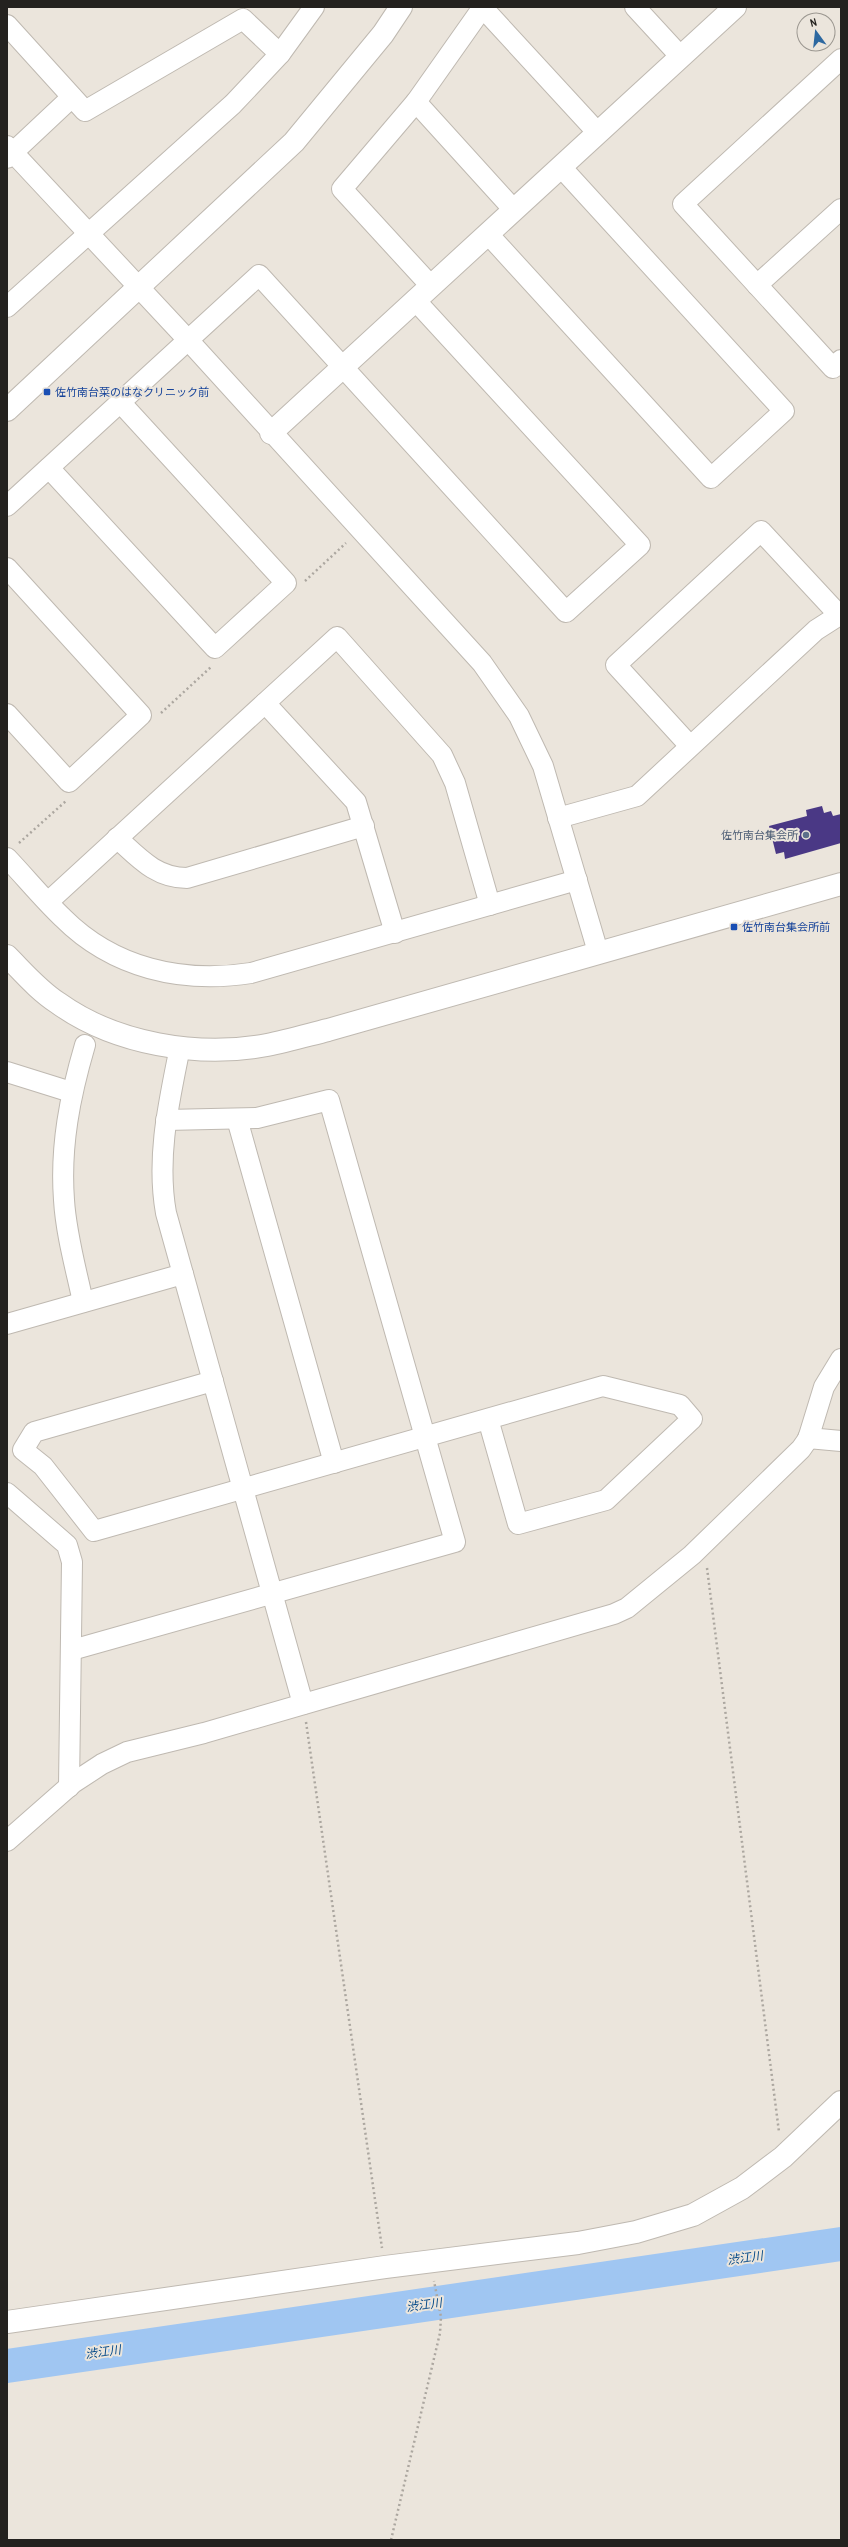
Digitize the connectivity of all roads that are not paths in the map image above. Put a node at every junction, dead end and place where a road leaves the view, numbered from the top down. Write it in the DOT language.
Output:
graph roads {
  1 [pos="314,7"];
  2 [pos="401,7"];
  3 [pos="483,7"];
  4 [pos="635,7"];
  5 [pos="735,7"];
  6 [pos="7,24"];
  7 [pos="280,54"];
  8 [pos="681,57"];
  9 [pos="841,59"];
  10 [pos="72,97"];
  11 [pos="416,102"];
  12 [pos="598,133"];
  13 [pos="9,152"];
  14 [pos="561,167"];
  15 [pos="841,209"];
  16 [pos="514,210"];
  17 [pos="88,233"];
  18 [pos="488,234"];
  19 [pos="757,285"];
  20 [pos="431,286"];
  21 [pos="139,288"];
  22 [pos="415,300"];
  23 [pos="7,306"];
  24 [pos="189,341"];
  25 [pos="841,360"];
  26 [pos="343,367"];
  27 [pos="120,402"];
  28 [pos="7,410"];
  29 [pos="271,433"];
  30 [pos="49,468"];
  31 [pos="7,506"];
  32 [pos="7,568"];
  33 [pos="840,614"];
  34 [pos="265,703"];
  35 [pos="7,714"];
  36 [pos="690,746"];
  37 [pos="558,818"];
  38 [pos="364,826"];
  39 [pos="117,838"];
  40 [pos="11,860"];
  41 [pos="576,880"];
  42 [pos="841,884"];
  43 [pos="48,902"];
  44 [pos="490,905"];
  45 [pos="394,933"];
  46 [pos="598,952"];
  47 [pos="7,956"];
  48 [pos="85,1045"];
  49 [pos="180,1047"];
  50 [pos="7,1072"];
  51 [pos="71,1092"];
  52 [pos="238,1119"];
  53 [pos="166,1120"];
  54 [pos="183,1274"];
  55 [pos="83,1302"];
  56 [pos="7,1324"];
  57 [pos="841,1359"];
  58 [pos="213,1381"];
  59 [pos="488,1419"];
  60 [pos="425,1437"];
  61 [pos="808,1438"];
  62 [pos="841,1441"];
  63 [pos="334,1463"];
  64 [pos="243,1488"];
  65 [pos="7,1493"];
  66 [pos="272,1594"];
  67 [pos="72,1650"];
  68 [pos="303,1704"];
  69 [pos="69,1787"];
  70 [pos="7,1842"];
  71 [pos="841,2102"];
  72 [pos="7,2322"];
  1 -- 7 [label="street"];
  2 -- 21 [label="street"];
  3 -- 11 [label="street"];
  3 -- 12 [label="street"];
  4 -- 8 [label="street"];
  5 -- 8 [label="street"];
  6 -- 10 [label="street"];
  7 -- 10 [label="street"];
  7 -- 17 [label="street"];
  8 -- 12 [label="street"];
  9 -- 19 [label="street"];
  10 -- 13 [label="street"];
  11 -- 16 [label="street"];
  11 -- 20 [label="street"];
  12 -- 14 [label="street"];
  13 -- 17 [label="street"];
  14 -- 16 [label="street"];
  14 -- 18 [label="street"];
  15 -- 19 [label="street"];
  16 -- 18 [label="street"];
  17 -- 21 [label="street"];
  17 -- 23 [label="street"];
  18 -- 20 [label="street"];
  19 -- 25 [label="street"];
  20 -- 22 [label="street"];
  21 -- 24 [label="street"];
  21 -- 28 [label="street"];
  22 -- 26 [label="street"];
  22 -- 26 [label="street"];
  24 -- 26 [label="street"];
  24 -- 27 [label="street"];
  24 -- 29 [label="street"];
  26 -- 29 [label="street"];
  27 -- 30 [label="street"];
  27 -- 30 [label="street"];
  29 -- 37 [label="street"];
  30 -- 31 [label="street"];
  32 -- 35 [label="street"];
  33 -- 36 [label="street"];
  33 -- 36 [label="street"];
  34 -- 38 [label="street"];
  34 -- 39 [label="street"];
  34 -- 44 [label="street"];
  36 -- 37 [label="street"];
  37 -- 41 [label="street"];
  38 -- 39 [label="street"];
  38 -- 45 [label="street"];
  39 -- 43 [label="street"];
  40 -- 43 [label="street"];
  41 -- 44 [label="street"];
  41 -- 46 [label="street"];
  42 -- 46 [label="street"];
  43 -- 45 [label="street"];
  44 -- 45 [label="street"];
  46 -- 49 [label="street"];
  47 -- 49 [label="street"];
  48 -- 51 [label="street"];
  49 -- 53 [label="street"];
  50 -- 51 [label="street"];
  51 -- 55 [label="street"];
  52 -- 53 [label="street"];
  52 -- 60 [label="street"];
  52 -- 63 [label="street"];
  53 -- 54 [label="street"];
  54 -- 55 [label="street"];
  54 -- 58 [label="street"];
  55 -- 56 [label="street"];
  57 -- 61 [label="street"];
  58 -- 64 [label="street"];
  58 -- 64 [label="street"];
  59 -- 59 [label="street"];
  59 -- 60 [label="street"];
  60 -- 63 [label="street"];
  60 -- 66 [label="street"];
  61 -- 62 [label="street"];
  61 -- 68 [label="street"];
  63 -- 64 [label="street"];
  64 -- 66 [label="street"];
  65 -- 67 [label="street"];
  66 -- 67 [label="street"];
  66 -- 68 [label="street"];
  67 -- 69 [label="street"];
  68 -- 69 [label="street"];
  69 -- 70 [label="street"];
  71 -- 72 [label="street"];
}
